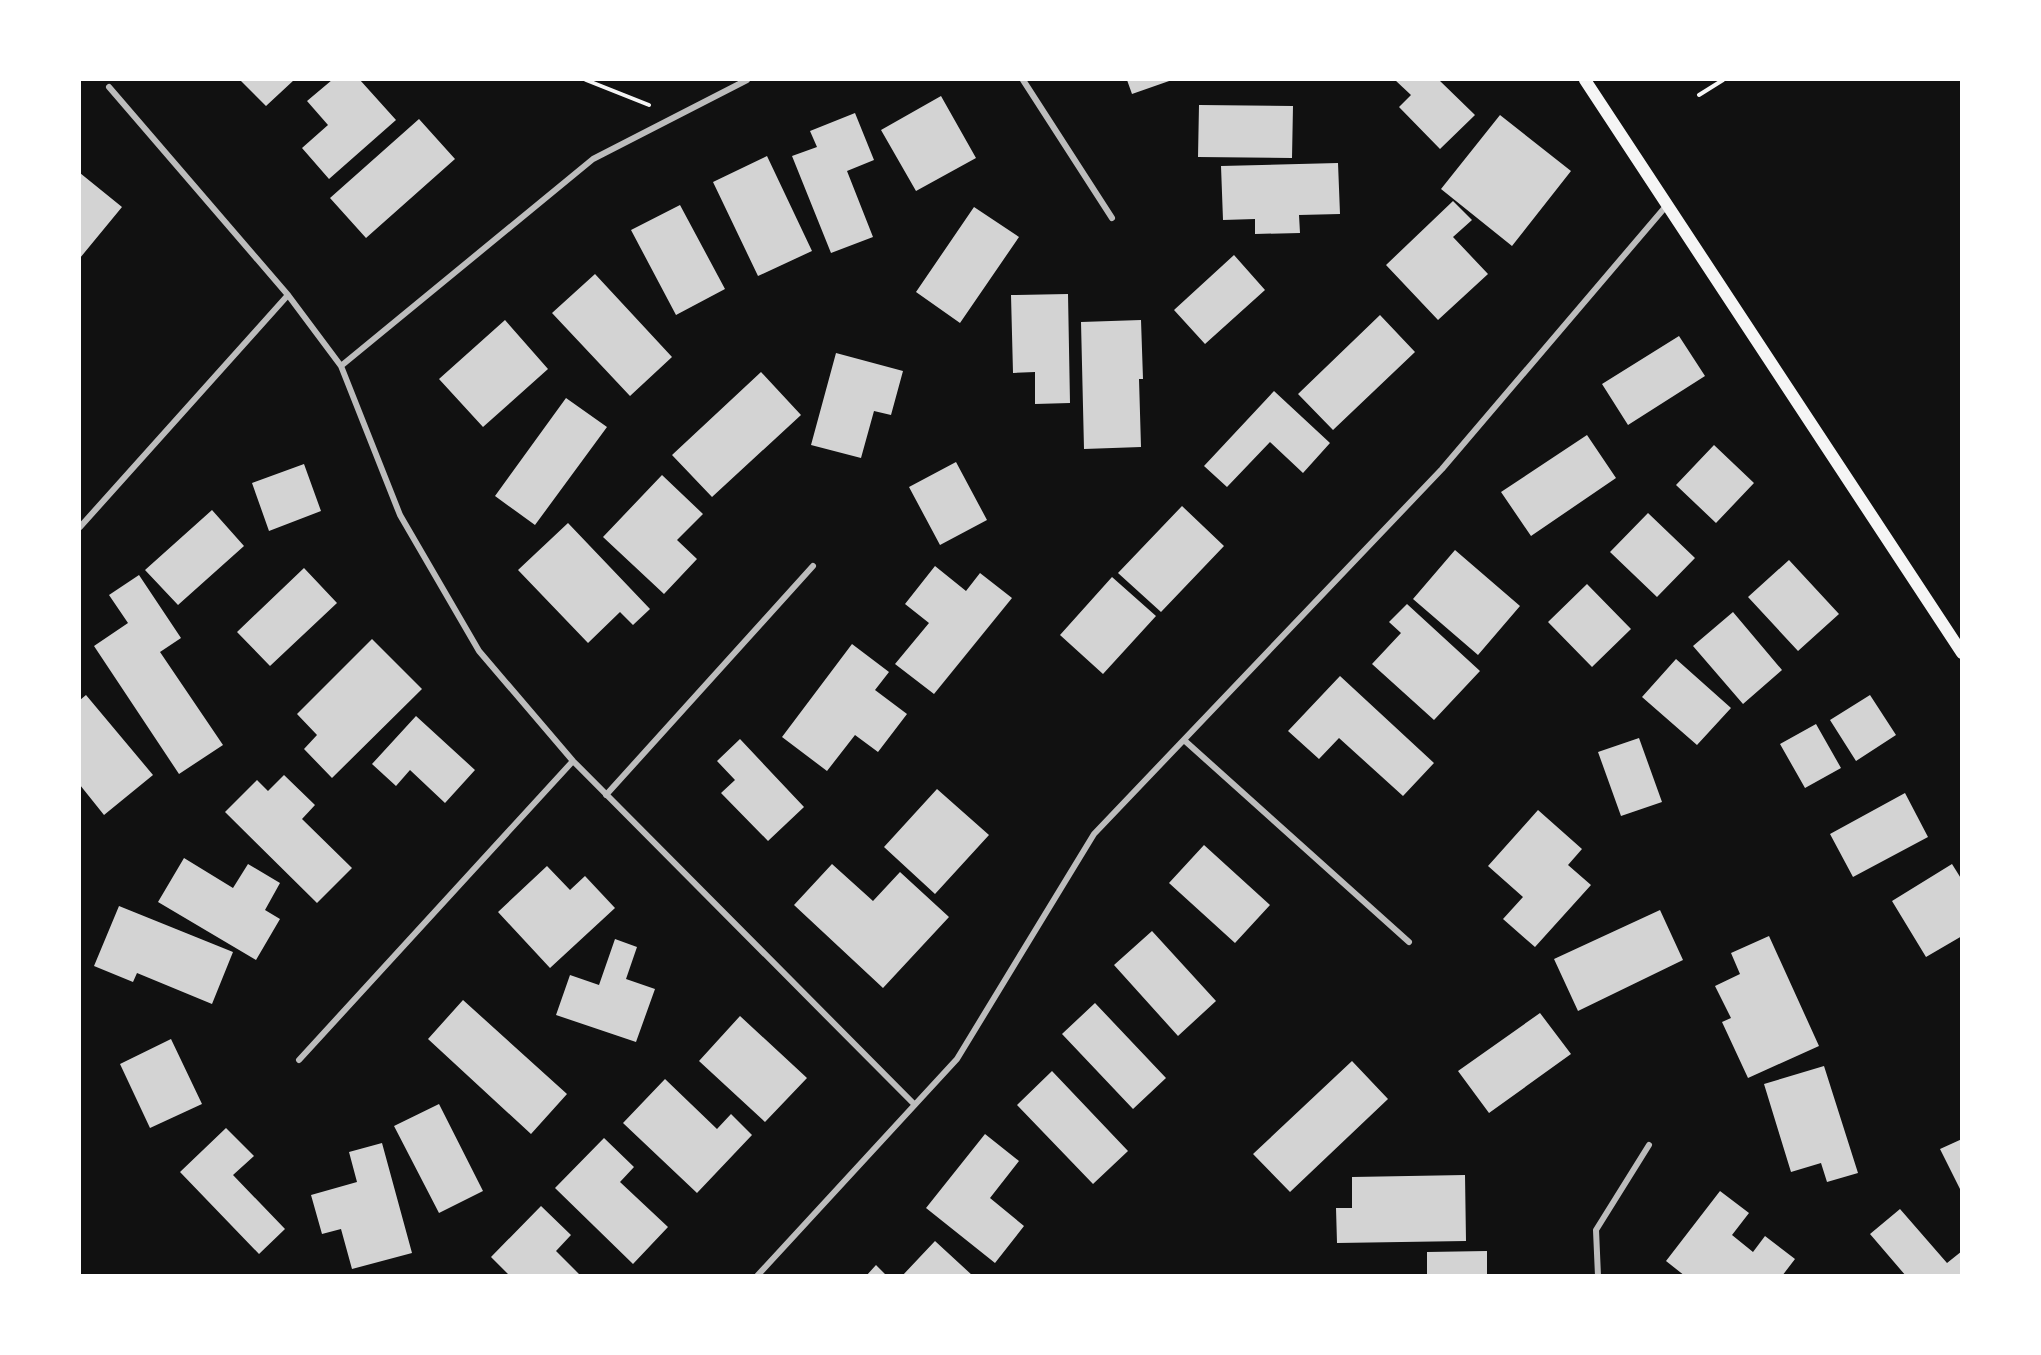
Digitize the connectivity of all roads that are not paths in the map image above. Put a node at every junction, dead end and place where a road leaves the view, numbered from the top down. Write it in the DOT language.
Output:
graph roads {
  1 [pos="747,80"];
  2 [pos="1023,80"];
  3 [pos="1585,80"];
  4 [pos="109,87"];
  5 [pos="1667,205"];
  6 [pos="1112,218"];
  7 [pos="288,296"];
  8 [pos="341,366"];
  9 [pos="80,528"];
  10 [pos="813,566"];
  11 [pos="1962,653"];
  12 [pos="1184,740"];
  13 [pos="573,761"];
  14 [pos="606,795"];
  15 [pos="1409,942"];
  16 [pos="299,1060"];
  17 [pos="914,1104"];
  18 [pos="1649,1145"];
  19 [pos="757,1275"];
  20 [pos="1598,1275"];
  1 -- 8 [label="street"];
  2 -- 6 [label="street"];
  3 -- 5 [label="main road"];
  4 -- 7 [label="street"];
  5 -- 11 [label="main road"];
  5 -- 12 [label="street"];
  7 -- 8 [label="street"];
  7 -- 9 [label="street"];
  8 -- 13 [label="street"];
  10 -- 14 [label="street"];
  12 -- 15 [label="street"];
  12 -- 17 [label="street"];
  13 -- 14 [label="street"];
  13 -- 16 [label="street"];
  14 -- 17 [label="street"];
  17 -- 19 [label="street"];
  18 -- 20 [label="street"];
}
